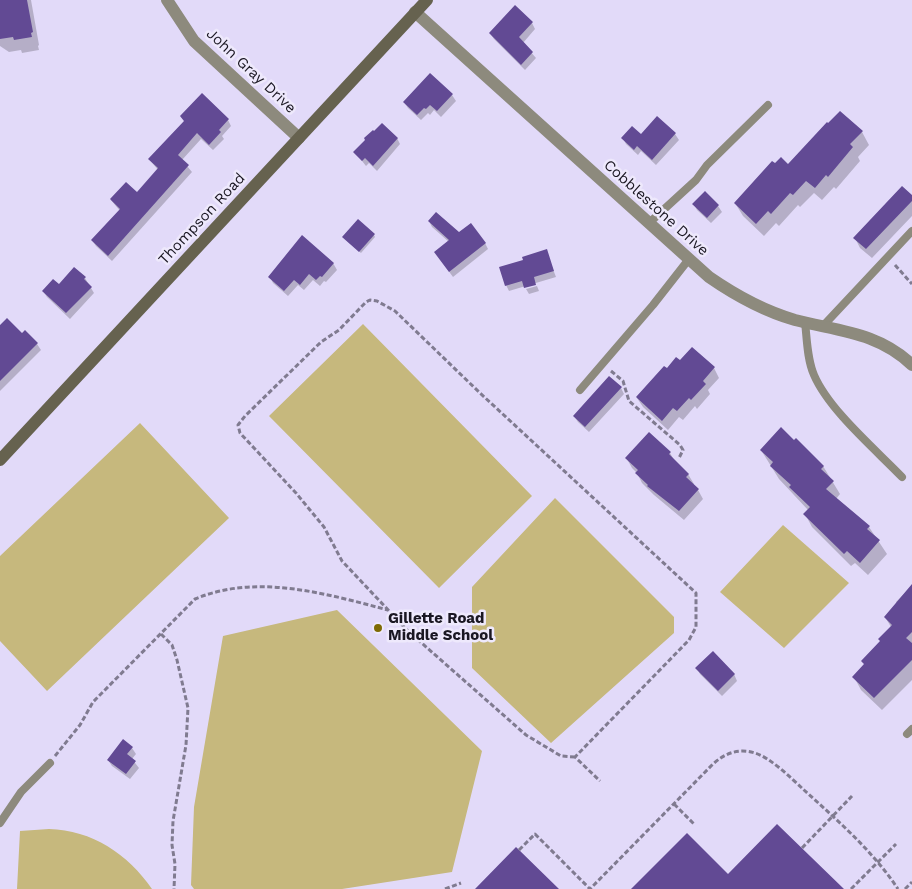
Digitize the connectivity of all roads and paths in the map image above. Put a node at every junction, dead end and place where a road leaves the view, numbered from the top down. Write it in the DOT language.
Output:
graph roads {
  1 [pos="167,0"];
  2 [pos="427,0"];
  3 [pos="416,12"];
  4 [pos="768,105"];
  5 [pos="299,138"];
  6 [pos="650,223"];
  7 [pos="912,231"];
  8 [pos="887,258"];
  9 [pos="689,259"];
  10 [pos="912,284"];
  11 [pos="805,322"];
  12 [pos="823,326"];
  13 [pos="603,364"];
  14 [pos="912,365"];
  15 [pos="580,390"];
  16 [pos="679,458"];
  17 [pos="0,460"];
  18 [pos="902,477"];
  19 [pos="389,611"];
  20 [pos="161,634"];
  21 [pos="575,757"];
  22 [pos="50,763"];
  23 [pos="600,781"];
  24 [pos="852,796"];
  25 [pos="674,804"];
  26 [pos="833,816"];
  27 [pos="0,823"];
  28 [pos="695,825"];
  29 [pos="896,844"];
  30 [pos="802,848"];
  31 [pos="519,850"];
  32 [pos="878,862"];
  33 [pos="912,882"];
  34 [pos="461,883"];
  35 [pos="174,889"];
  36 [pos="445,889"];
  37 [pos="851,889"];
  38 [pos="898,889"];
  39 [pos="905,889"];
  1 -- 5 [label="street, John Gray Drive"];
  2 -- 3 [label="street, Thompson Road"];
  3 -- 5 [label="street, Thompson Road"];
  3 -- 6 [label="street, Cobblestone Drive"];
  4 -- 6 [label="lane"];
  5 -- 17 [label="street, Thompson Road"];
  6 -- 9 [label="street, Cobblestone Drive"];
  7 -- 8 [label="lane"];
  8 -- 10 [label="path"];
  8 -- 12 [label="lane"];
  9 -- 11 [label="street, Cobblestone Drive"];
  9 -- 13 [label="lane"];
  11 -- 12 [label="street, Cobblestone Drive"];
  11 -- 18 [label="lane"];
  12 -- 14 [label="street, Cobblestone Drive"];
  13 -- 15 [label="lane"];
  13 -- 16 [label="path"];
  19 -- 20 [label="path"];
  19 -- 21 [label="path"];
  19 -- 21 [label="path"];
  20 -- 22 [label="path"];
  20 -- 35 [label="path"];
  21 -- 23 [label="path"];
  22 -- 27 [label="lane"];
  24 -- 26 [label="path"];
  25 -- 26 [label="path"];
  25 -- 28 [label="path"];
  25 -- 31 [label="path"];
  26 -- 30 [label="path"];
  26 -- 32 [label="path"];
  29 -- 32 [label="path"];
  32 -- 37 [label="path"];
  32 -- 38 [label="path"];
  33 -- 39 [label="path"];
  34 -- 36 [label="path"];
}
